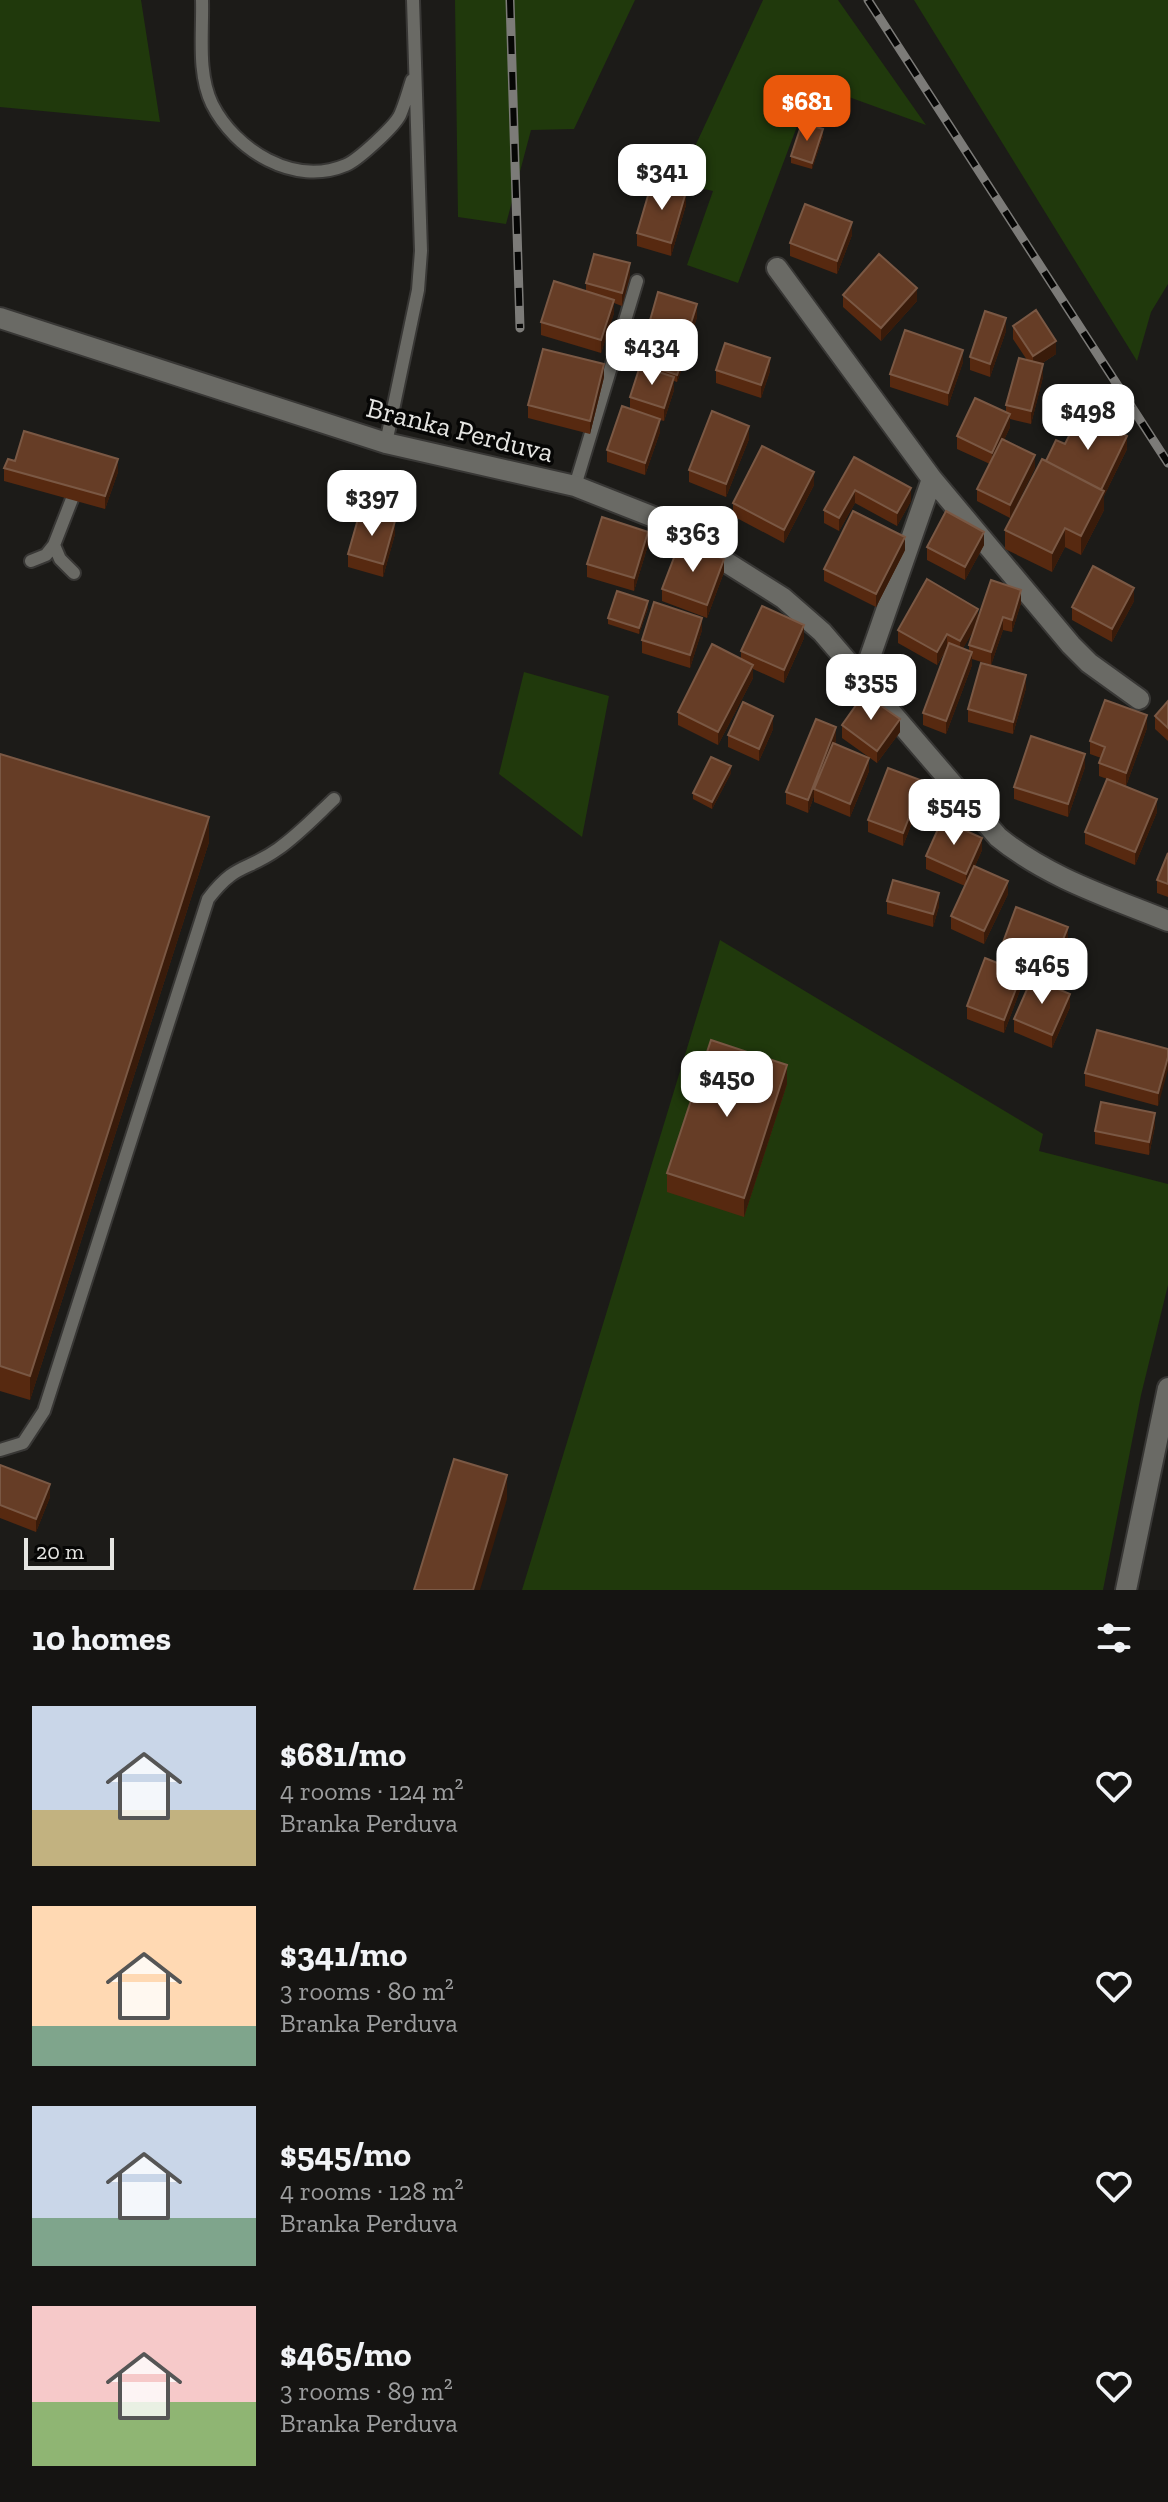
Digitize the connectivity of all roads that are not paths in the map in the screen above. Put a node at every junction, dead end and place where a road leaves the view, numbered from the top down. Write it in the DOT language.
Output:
graph roads {
  1 [pos="202,0"];
  2 [pos="413,0"];
  3 [pos="415,73"];
  4 [pos="777,268"];
  5 [pos="637,281"];
  6 [pos="0,318"];
  7 [pos="386,443"];
  8 [pos="932,479"];
  9 [pos="575,486"];
  10 [pos="72,499"];
  11 [pos="54,545"];
  12 [pos="31,561"];
  13 [pos="74,573"];
  14 [pos="863,677"];
  15 [pos="1139,699"];
  16 [pos="334,799"];
  17 [pos="1168,921"];
  18 [pos="1168,1388"];
  19 [pos="0,1450"];
  20 [pos="1126,1590"];
  1 -- 3 [label="lane"];
  2 -- 3 [label="lane"];
  3 -- 7 [label="lane"];
  4 -- 8 [label="street"];
  5 -- 9 [label="lane"];
  6 -- 7 [label="street, Branka Perduva"];
  7 -- 9 [label="street, Branka Perduva"];
  8 -- 14 [label="street"];
  8 -- 15 [label="street"];
  9 -- 14 [label="street, Branka Perduva"];
  10 -- 11 [label="lane"];
  11 -- 12 [label="lane"];
  11 -- 13 [label="lane"];
  14 -- 17 [label="street, Branka Perduva"];
  16 -- 19 [label="lane"];
  18 -- 20 [label="street"];
}
